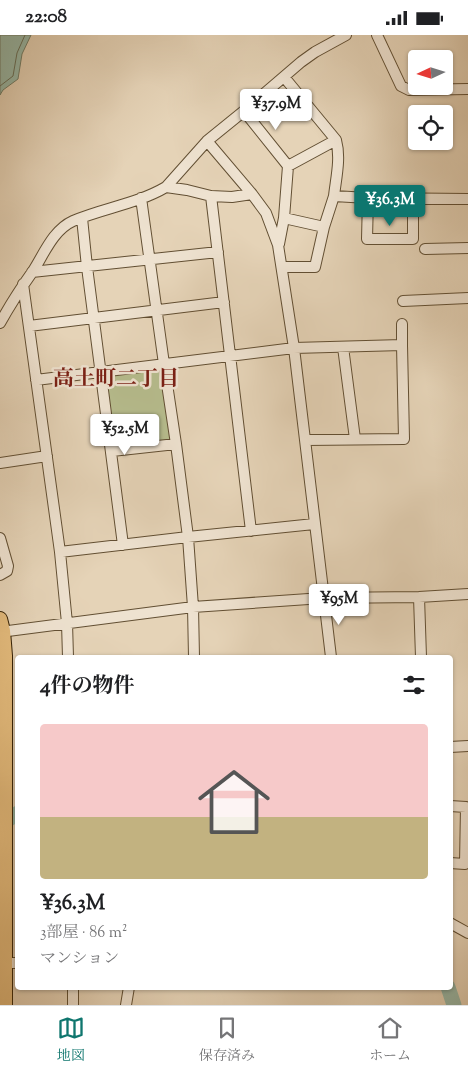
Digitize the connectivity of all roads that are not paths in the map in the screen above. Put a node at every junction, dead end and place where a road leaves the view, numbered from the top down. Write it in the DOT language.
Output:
graph roads {
  1 [pos="346,35"];
  2 [pos="377,35"];
  3 [pos="284,77"];
  4 [pos="468,89"];
  5 [pos="244,111"];
  6 [pos="336,139"];
  7 [pos="207,141"];
  8 [pos="288,166"];
  9 [pos="166,187"];
  10 [pos="252,194"];
  11 [pos="211,196"];
  12 [pos="334,196"];
  13 [pos="141,198"];
  14 [pos="368,199"];
  15 [pos="413,199"];
  16 [pos="468,199"];
  17 [pos="82,218"];
  18 [pos="284,218"];
  19 [pos="324,227"];
  20 [pos="278,245"];
  21 [pos="468,248"];
  22 [pos="425,249"];
  23 [pos="218,252"];
  24 [pos="150,260"];
  25 [pos="87,267"];
  26 [pos="282,267"];
  27 [pos="32,273"];
  28 [pos="23,284"];
  29 [pos="468,298"];
  30 [pos="403,301"];
  31 [pos="224,302"];
  32 [pos="157,310"];
  33 [pos="93,319"];
  34 [pos="0,323"];
  35 [pos="402,324"];
  36 [pos="29,326"];
  37 [pos="402,345"];
  38 [pos="343,347"];
  39 [pos="294,348"];
  40 [pos="230,355"];
  41 [pos="164,364"];
  42 [pos="101,371"];
  43 [pos="36,380"];
  44 [pos="355,439"];
  45 [pos="305,440"];
  46 [pos="176,444"];
  47 [pos="112,451"];
  48 [pos="47,456"];
  49 [pos="0,463"];
  50 [pos="314,524"];
  51 [pos="251,531"];
  52 [pos="188,537"];
  53 [pos="0,538"];
  54 [pos="123,545"];
  55 [pos="60,552"];
  56 [pos="0,575"];
  57 [pos="468,594"];
  58 [pos="419,597"];
  59 [pos="323,598"];
  60 [pos="193,607"];
  61 [pos="67,623"];
  62 [pos="1,627"];
  63 [pos="68,655"];
  64 [pos="194,655"];
  65 [pos="331,655"];
  66 [pos="421,655"];
  67 [pos="468,746"];
  68 [pos="453,747"];
  69 [pos="3,795"];
  70 [pos="453,807"];
  71 [pos="467,832"];
  72 [pos="453,863"];
  73 [pos="453,923"];
  74 [pos="468,933"];
  75 [pos="11,963"];
  76 [pos="73,990"];
  77 [pos="128,990"];
  78 [pos="4,1005"];
  79 [pos="73,1005"];
  80 [pos="126,1005"];
  1 -- 3 [label="street"];
  2 -- 4 [label="street"];
  3 -- 5 [label="street"];
  3 -- 6 [label="street"];
  5 -- 7 [label="street"];
  5 -- 8 [label="street"];
  6 -- 8 [label="street"];
  6 -- 12 [label="street"];
  7 -- 9 [label="street"];
  7 -- 10 [label="street"];
  8 -- 18 [label="street"];
  9 -- 11 [label="street"];
  9 -- 13 [label="street"];
  10 -- 11 [label="street"];
  10 -- 20 [label="street"];
  11 -- 23 [label="street"];
  12 -- 14 [label="street"];
  12 -- 19 [label="street"];
  13 -- 17 [label="street"];
  13 -- 24 [label="street"];
  14 -- 15 [label="street"];
  14 -- 15 [label="street"];
  15 -- 16 [label="street"];
  17 -- 25 [label="street"];
  17 -- 27 [label="street"];
  18 -- 19 [label="street"];
  18 -- 20 [label="street"];
  19 -- 26 [label="street"];
  20 -- 26 [label="street"];
  21 -- 22 [label="street"];
  23 -- 24 [label="street"];
  23 -- 31 [label="street"];
  24 -- 25 [label="street"];
  24 -- 32 [label="street"];
  25 -- 27 [label="street"];
  25 -- 33 [label="street"];
  26 -- 39 [label="street"];
  27 -- 28 [label="street"];
  28 -- 34 [label="street"];
  28 -- 36 [label="street"];
  29 -- 30 [label="street"];
  31 -- 32 [label="street"];
  31 -- 40 [label="street"];
  32 -- 33 [label="street"];
  32 -- 41 [label="street"];
  33 -- 36 [label="street"];
  33 -- 42 [label="street"];
  35 -- 37 [label="street"];
  36 -- 43 [label="street"];
  37 -- 38 [label="street"];
  37 -- 44 [label="street"];
  38 -- 39 [label="street"];
  38 -- 44 [label="street"];
  39 -- 40 [label="street"];
  39 -- 45 [label="street"];
  40 -- 41 [label="street"];
  40 -- 51 [label="street"];
  41 -- 42 [label="street"];
  41 -- 46 [label="street"];
  42 -- 43 [label="street"];
  42 -- 47 [label="street"];
  43 -- 48 [label="street"];
  44 -- 45 [label="street"];
  45 -- 50 [label="street"];
  46 -- 47 [label="street"];
  46 -- 52 [label="street"];
  47 -- 54 [label="street"];
  48 -- 49 [label="street"];
  48 -- 55 [label="street"];
  50 -- 51 [label="street"];
  50 -- 59 [label="street"];
  51 -- 52 [label="street"];
  52 -- 54 [label="street"];
  52 -- 60 [label="street"];
  53 -- 56 [label="street"];
  54 -- 55 [label="street"];
  55 -- 61 [label="street"];
  57 -- 58 [label="street"];
  58 -- 59 [label="street"];
  58 -- 66 [label="street"];
  59 -- 60 [label="street"];
  59 -- 65 [label="street"];
  60 -- 61 [label="street"];
  60 -- 64 [label="street"];
  61 -- 62 [label="street"];
  61 -- 63 [label="street"];
  62 -- 69 [label="main road"];
  67 -- 68 [label="street"];
  69 -- 75 [label="main road"];
  70 -- 71 [label="street"];
  71 -- 72 [label="street"];
  73 -- 74 [label="street"];
  75 -- 78 [label="main road"];
  76 -- 79 [label="street"];
  77 -- 80 [label="street"];
}
